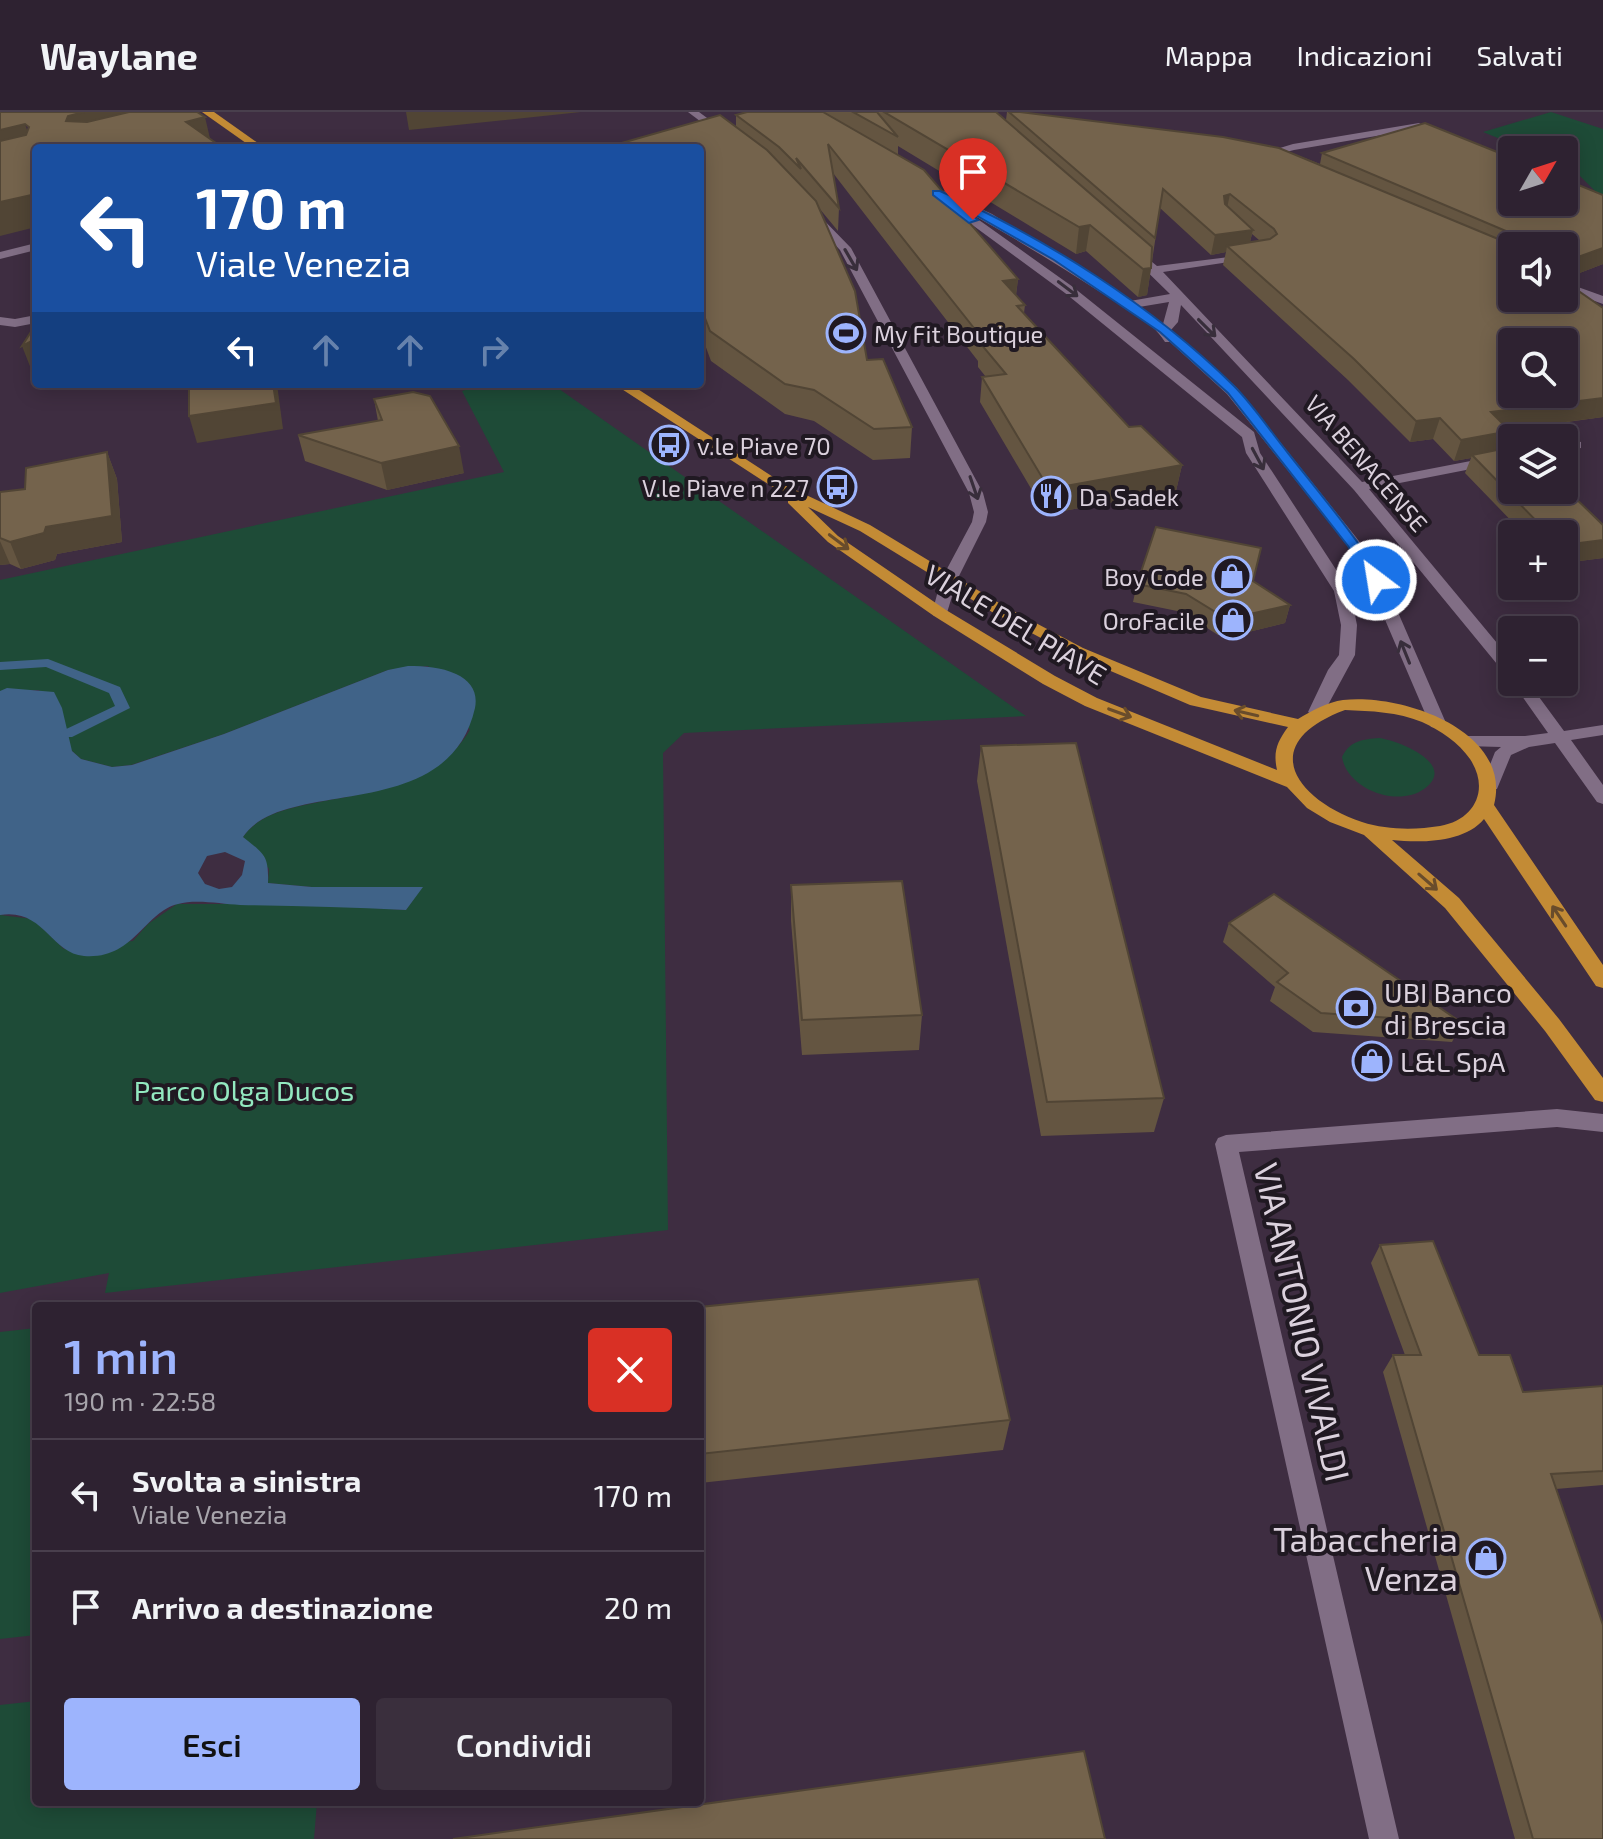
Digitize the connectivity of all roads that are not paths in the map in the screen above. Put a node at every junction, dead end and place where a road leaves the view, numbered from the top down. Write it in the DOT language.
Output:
graph roads {
  1 [pos="693,112"];
  2 [pos="208,116"];
  3 [pos="1419,126"];
  4 [pos="254,144"];
  5 [pos="737,144"];
  6 [pos="1246,153"];
  7 [pos="1259,156"];
  8 [pos="1288,164"];
  9 [pos="911,179"];
  10 [pos="937,193"];
  11 [pos="804,205"];
  12 [pos="1120,240"];
  13 [pos="1255,245"];
  14 [pos="32,247"];
  15 [pos="0,256"];
  16 [pos="1154,270"];
  17 [pos="1578,291"];
  18 [pos="1176,297"];
  19 [pos="1603,300"];
  20 [pos="1128,305"];
  21 [pos="32,320"];
  22 [pos="0,321"];
  23 [pos="1164,330"];
  24 [pos="627,388"];
  25 [pos="1249,435"];
  26 [pos="1498,460"];
  27 [pos="1359,487"];
  28 [pos="782,489"];
  29 [pos="949,580"];
  30 [pos="940,613"];
  31 [pos="1498,654"];
  32 [pos="1530,696"];
  33 [pos="1316,712"];
  34 [pos="1437,723"];
  35 [pos="1296,724"];
  36 [pos="1603,730"];
  37 [pos="1561,737"];
  38 [pos="1465,740"];
  39 [pos="1525,742"];
  40 [pos="1291,782"];
  41 [pos="1491,785"];
  42 [pos="1603,798"];
  43 [pos="1485,806"];
  44 [pos="1370,831"];
  45 [pos="1603,981"];
  46 [pos="1603,1094"];
  47 [pos="1603,1123"];
  48 [pos="1384,1839"];
  1 -- 5 [label="street"];
  2 -- 4 [label="main road"];
  3 -- 7 [label="street"];
  6 -- 7 [label="street"];
  7 -- 8 [label="street"];
  9 -- 10 [label="street"];
  10 -- 20 [label="street"];
  10 -- 25 [label="street, one-way"];
  11 -- 29 [label="street, one-way"];
  12 -- 16 [label="street, VIA BENACENSE"];
  13 -- 16 [label="street"];
  14 -- 15 [label="street"];
  16 -- 18 [label="street, VIA BENACENSE"];
  17 -- 19 [label="street"];
  18 -- 20 [label="street"];
  18 -- 23 [label="street"];
  18 -- 27 [label="street, VIA BENACENSE, one-way"];
  20 -- 23 [label="street"];
  21 -- 22 [label="street"];
  23 -- 25 [label="street"];
  34 -- 23 [label="street, one-way"];
  24 -- 28 [label="main road, VIALE DEL PIAVE"];
  25 -- 33 [label="street, one-way"];
  26 -- 27 [label="street"];
  27 -- 31 [label="street, VIA BENACENSE"];
  28 -- 29 [label="main road, VIALE DEL PIAVE"];
  28 -- 30 [label="main road, VIALE DEL PIAVE, one-way"];
  29 -- 30 [label="street"];
  35 -- 29 [label="main road, VIALE DEL PIAVE, one-way"];
  30 -- 40 [label="main road, VIALE DEL PIAVE, one-way"];
  32 -- 37 [label="street"];
  33 -- 34 [label="main road"];
  33 -- 35 [label="main road"];
  34 -- 38 [label="main road"];
  35 -- 40 [label="main road"];
  36 -- 37 [label="street"];
  37 -- 39 [label="street"];
  37 -- 42 [label="street"];
  38 -- 39 [label="street"];
  38 -- 41 [label="main road"];
  39 -- 41 [label="street"];
  40 -- 44 [label="main road"];
  41 -- 43 [label="main road"];
  43 -- 44 [label="main road"];
  45 -- 43 [label="main road, one-way"];
  44 -- 46 [label="main road, one-way"];
  47 -- 48 [label="street, VIA ANTONIO VIVALDI"];
}
